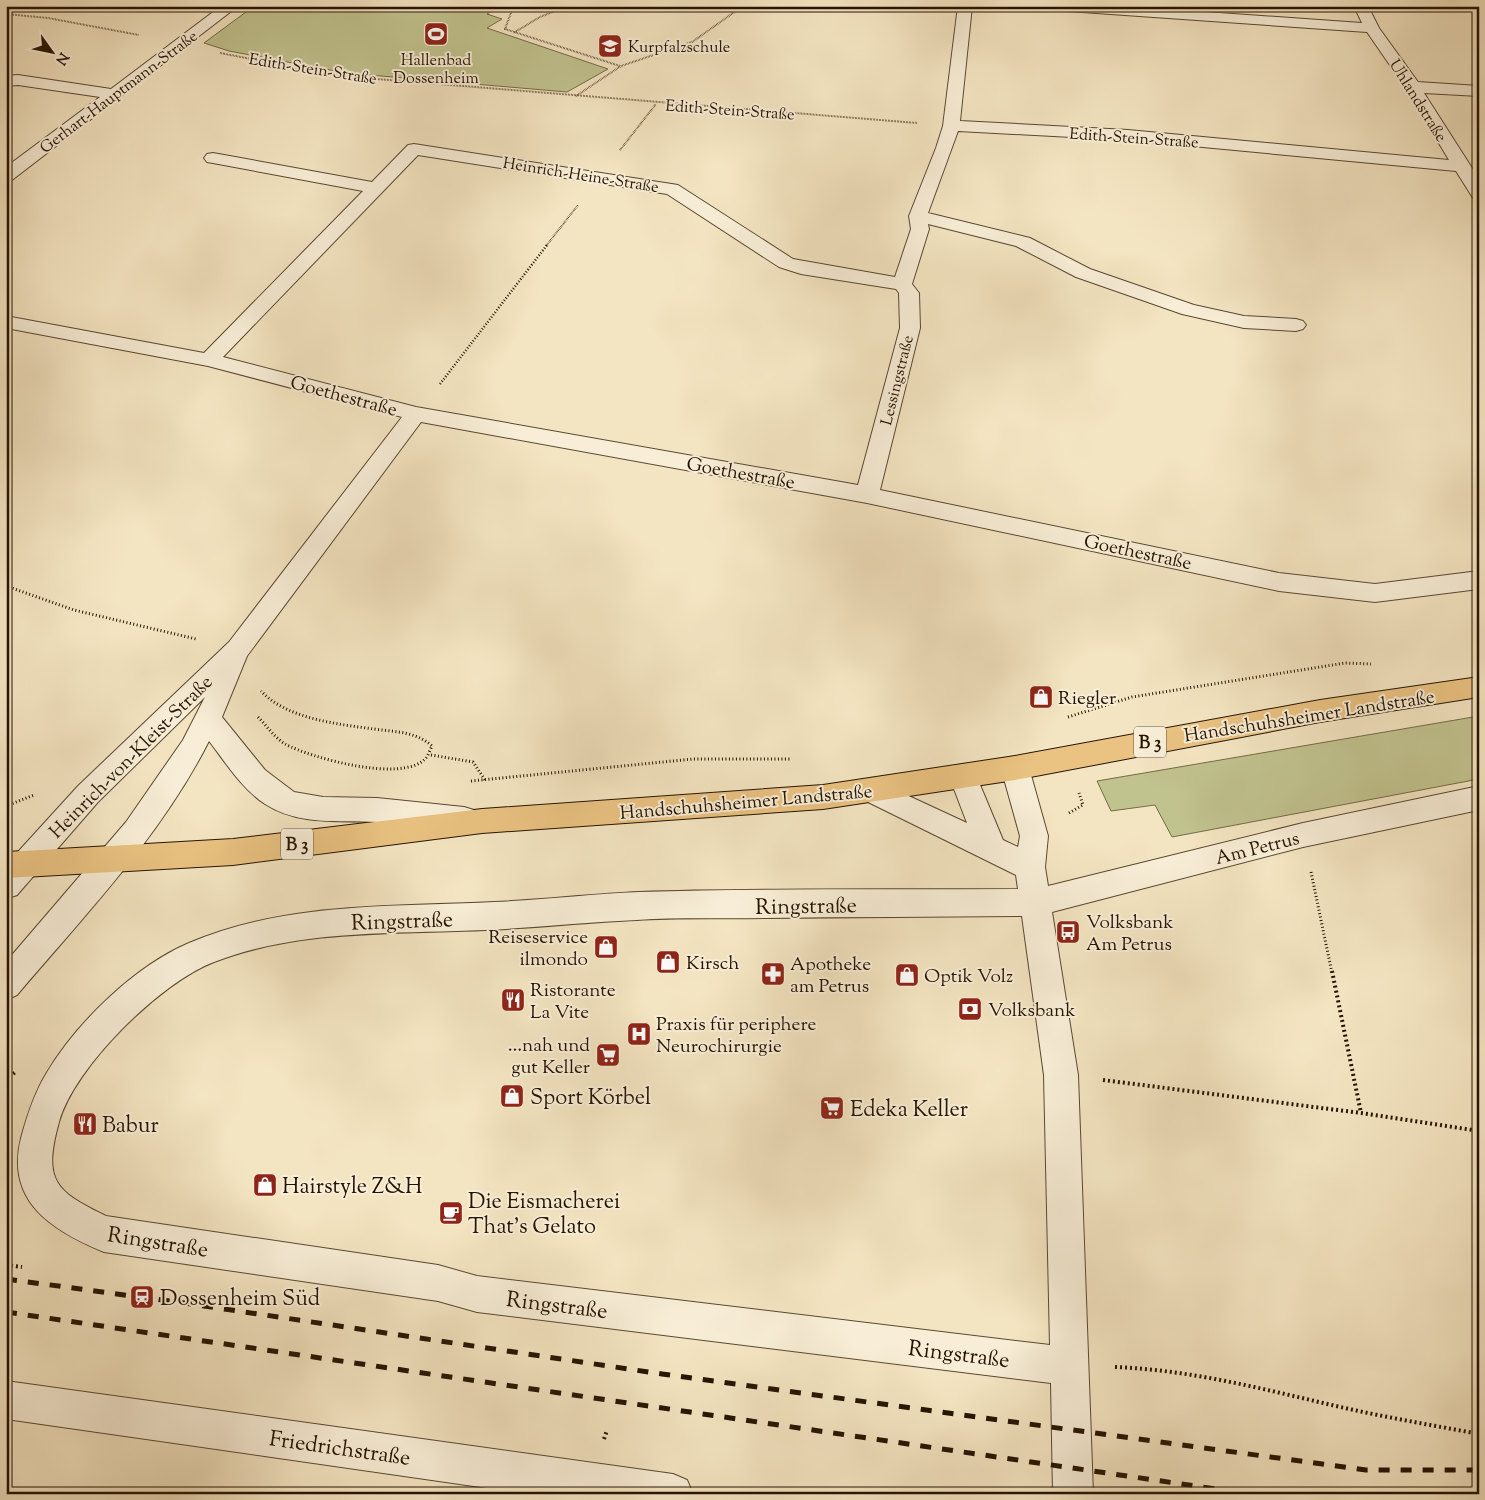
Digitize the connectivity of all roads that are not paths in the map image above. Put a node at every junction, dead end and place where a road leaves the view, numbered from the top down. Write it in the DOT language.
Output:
graph roads {
  1 [pos="230,6"];
  2 [pos="965,6"];
  3 [pos="1052,6"];
  4 [pos="1361,6"];
  5 [pos="1372,28"];
  6 [pos="6,81"];
  7 [pos="1413,87"];
  8 [pos="1479,91"];
  9 [pos="113,94"];
  10 [pos="950,126"];
  11 [pos="213,158"];
  12 [pos="1460,166"];
  13 [pos="6,176"];
  14 [pos="373,188"];
  15 [pos="1479,194"];
  16 [pos="918,216"];
  17 [pos="902,284"];
  18 [pos="6,322"];
  19 [pos="1296,325"];
  20 [pos="209,360"];
  21 [pos="416,414"];
  22 [pos="867,495"];
  23 [pos="1479,580"];
  24 [pos="238,649"];
  25 [pos="1479,687"];
  26 [pos="208,720"];
  27 [pos="1015,768"];
  28 [pos="963,776"];
  29 [pos="872,790"];
  30 [pos="1479,798"];
  31 [pos="482,821"];
  32 [pos="992,850"];
  33 [pos="112,860"];
  34 [pos="1030,867"];
  35 [pos="12,872"];
  36 [pos="1037,902"];
  37 [pos="6,985"];
  38 [pos="1069,1366"];
  39 [pos="6,1400"];
  40 [pos="673,1494"];
  41 [pos="1074,1494"];
  1 -- 9 [label="street, Gerhart-Hauptmann-Straße"];
  2 -- 10 [label="street"];
  3 -- 5 [label="street"];
  4 -- 5 [label="street, Uhlandstraße"];
  5 -- 7 [label="street, Uhlandstraße"];
  6 -- 9 [label="street"];
  7 -- 8 [label="street"];
  7 -- 12 [label="street, Uhlandstraße"];
  9 -- 13 [label="street, Gerhart-Hauptmann-Straße"];
  10 -- 12 [label="street, Edith-Stein-Straße"];
  10 -- 16 [label="street"];
  11 -- 14 [label="street"];
  12 -- 15 [label="street, Uhlandstraße"];
  14 -- 17 [label="street, Heinrich-Heine-Straße"];
  14 -- 20 [label="street, Heinrich-Heine-Straße"];
  16 -- 17 [label="street"];
  16 -- 19 [label="street"];
  17 -- 22 [label="street, Lessingstraße"];
  18 -- 20 [label="street, Goethestraße"];
  20 -- 21 [label="street, Goethestraße"];
  21 -- 22 [label="street, Goethestraße"];
  21 -- 24 [label="street, Heinrich-von-Kleist-Straße"];
  22 -- 23 [label="street, Goethestraße"];
  24 -- 26 [label="street, Heinrich-von-Kleist-Straße"];
  24 -- 35 [label="street, Heinrich-von-Kleist-Straße"];
  25 -- 27 [label="main road, Handschuhsheimer Landstraße / B 3"];
  26 -- 31 [label="street"];
  26 -- 33 [label="street, Heinrich-von-Kleist-Straße"];
  27 -- 28 [label="main road, Handschuhsheimer Landstraße / B 3"];
  27 -- 34 [label="street"];
  28 -- 29 [label="main road, Handschuhsheimer Landstraße / B 3"];
  28 -- 32 [label="street"];
  29 -- 31 [label="main road, Handschuhsheimer Landstraße / B 3"];
  29 -- 32 [label="street"];
  30 -- 36 [label="street, Am Petrus"];
  31 -- 33 [label="main road, Handschuhsheimer Landstraße / B 3"];
  32 -- 34 [label="street"];
  33 -- 35 [label="main road, Handschuhsheimer Landstraße / B 3"];
  33 -- 37 [label="street, Heinrich-von-Kleist-Straße"];
  34 -- 36 [label="street"];
  36 -- 38 [label="street"];
  36 -- 38 [label="street, Ringstraße"];
  38 -- 41 [label="street"];
  39 -- 40 [label="street, Friedrichstraße"];
}
